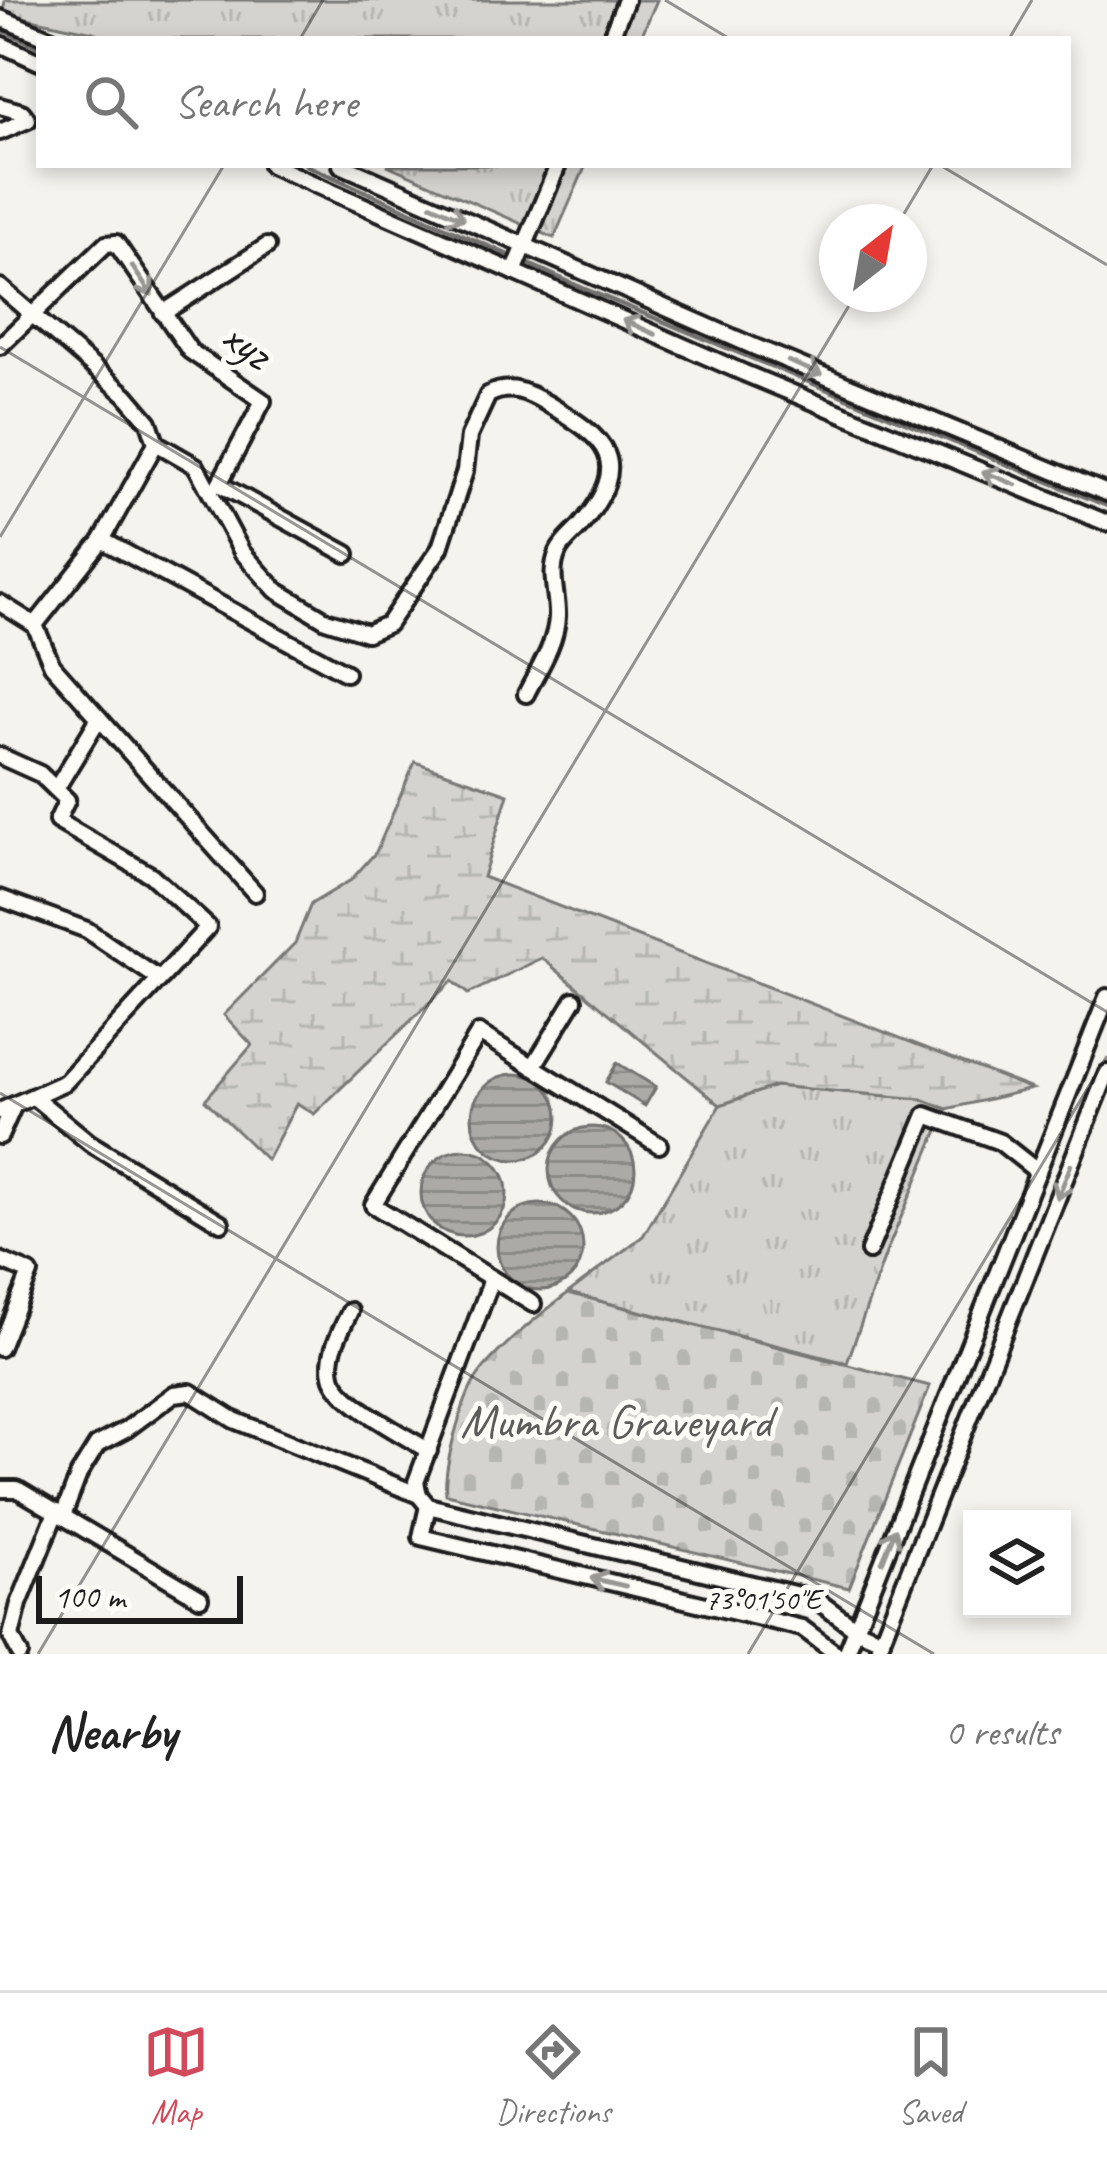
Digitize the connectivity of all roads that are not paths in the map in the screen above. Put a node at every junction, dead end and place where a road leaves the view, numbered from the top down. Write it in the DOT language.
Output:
graph roads {
  1 [pos="626,0"];
  2 [pos="0,18"];
  3 [pos="45,36"];
  4 [pos="611,36"];
  5 [pos="0,44"];
  6 [pos="36,61"];
  7 [pos="0,106"];
  8 [pos="0,132"];
  9 [pos="280,168"];
  10 [pos="347,168"];
  11 [pos="557,168"];
  12 [pos="267,246"];
  13 [pos="519,259"];
  14 [pos="0,287"];
  15 [pos="163,313"];
  16 [pos="30,314"];
  17 [pos="0,346"];
  18 [pos="156,442"];
  19 [pos="1107,493"];
  20 [pos="1107,523"];
  21 [pos="102,540"];
  22 [pos="347,554"];
  23 [pos="0,603"];
  24 [pos="35,625"];
  25 [pos="346,673"];
  26 [pos="526,694"];
  27 [pos="99,718"];
  28 [pos="1,761"];
  29 [pos="56,789"];
  30 [pos="255,893"];
  31 [pos="0,898"];
  32 [pos="159,979"];
  33 [pos="1107,997"];
  34 [pos="574,1000"];
  35 [pos="533,1067"];
  36 [pos="1107,1073"];
  37 [pos="35,1098"];
  38 [pos="6,1109"];
  39 [pos="0,1136"];
  40 [pos="659,1145"];
  41 [pos="1038,1172"];
  42 [pos="221,1223"];
  43 [pos="868,1251"];
  44 [pos="0,1260"];
  45 [pos="492,1279"];
  46 [pos="533,1304"];
  47 [pos="350,1311"];
  48 [pos="0,1348"];
  49 [pos="429,1451"];
  50 [pos="0,1489"];
  51 [pos="424,1501"];
  52 [pos="59,1514"];
  53 [pos="200,1598"];
  54 [pos="856,1629"];
  55 [pos="879,1647"];
  56 [pos="20,1654"];
  57 [pos="842,1654"];
  1 -- 4 [label="street"];
  2 -- 3 [label="street"];
  5 -- 6 [label="street"];
  7 -- 8 [label="street"];
  9 -- 13 [label="street"];
  10 -- 13 [label="street, one-way"];
  11 -- 13 [label="street"];
  12 -- 15 [label="street"];
  13 -- 19 [label="street, one-way"];
  20 -- 13 [label="street, one-way"];
  14 -- 16 [label="street"];
  16 -- 15 [label="street, xyz, one-way"];
  15 -- 22 [label="street, xyz"];
  16 -- 17 [label="street"];
  16 -- 18 [label="street"];
  18 -- 21 [label="street"];
  18 -- 26 [label="street"];
  21 -- 24 [label="street"];
  21 -- 25 [label="street"];
  23 -- 24 [label="street"];
  24 -- 27 [label="street"];
  27 -- 29 [label="street"];
  27 -- 30 [label="street"];
  28 -- 29 [label="street"];
  29 -- 32 [label="street"];
  31 -- 32 [label="street"];
  32 -- 37 [label="street"];
  33 -- 41 [label="street"];
  34 -- 35 [label="street"];
  35 -- 40 [label="street"];
  35 -- 45 [label="street"];
  36 -- 55 [label="street, one-way"];
  37 -- 38 [label="street"];
  37 -- 42 [label="street"];
  38 -- 39 [label="street"];
  41 -- 43 [label="street"];
  54 -- 41 [label="street, one-way"];
  44 -- 48 [label="street"];
  45 -- 46 [label="street"];
  45 -- 49 [label="street"];
  47 -- 49 [label="street"];
  49 -- 51 [label="street"];
  50 -- 52 [label="street"];
  51 -- 52 [label="street"];
  51 -- 54 [label="street"];
  57 -- 51 [label="street, one-way"];
  52 -- 53 [label="street"];
  52 -- 56 [label="street"];
  54 -- 55 [label="street"];
  54 -- 57 [label="street"];
}
